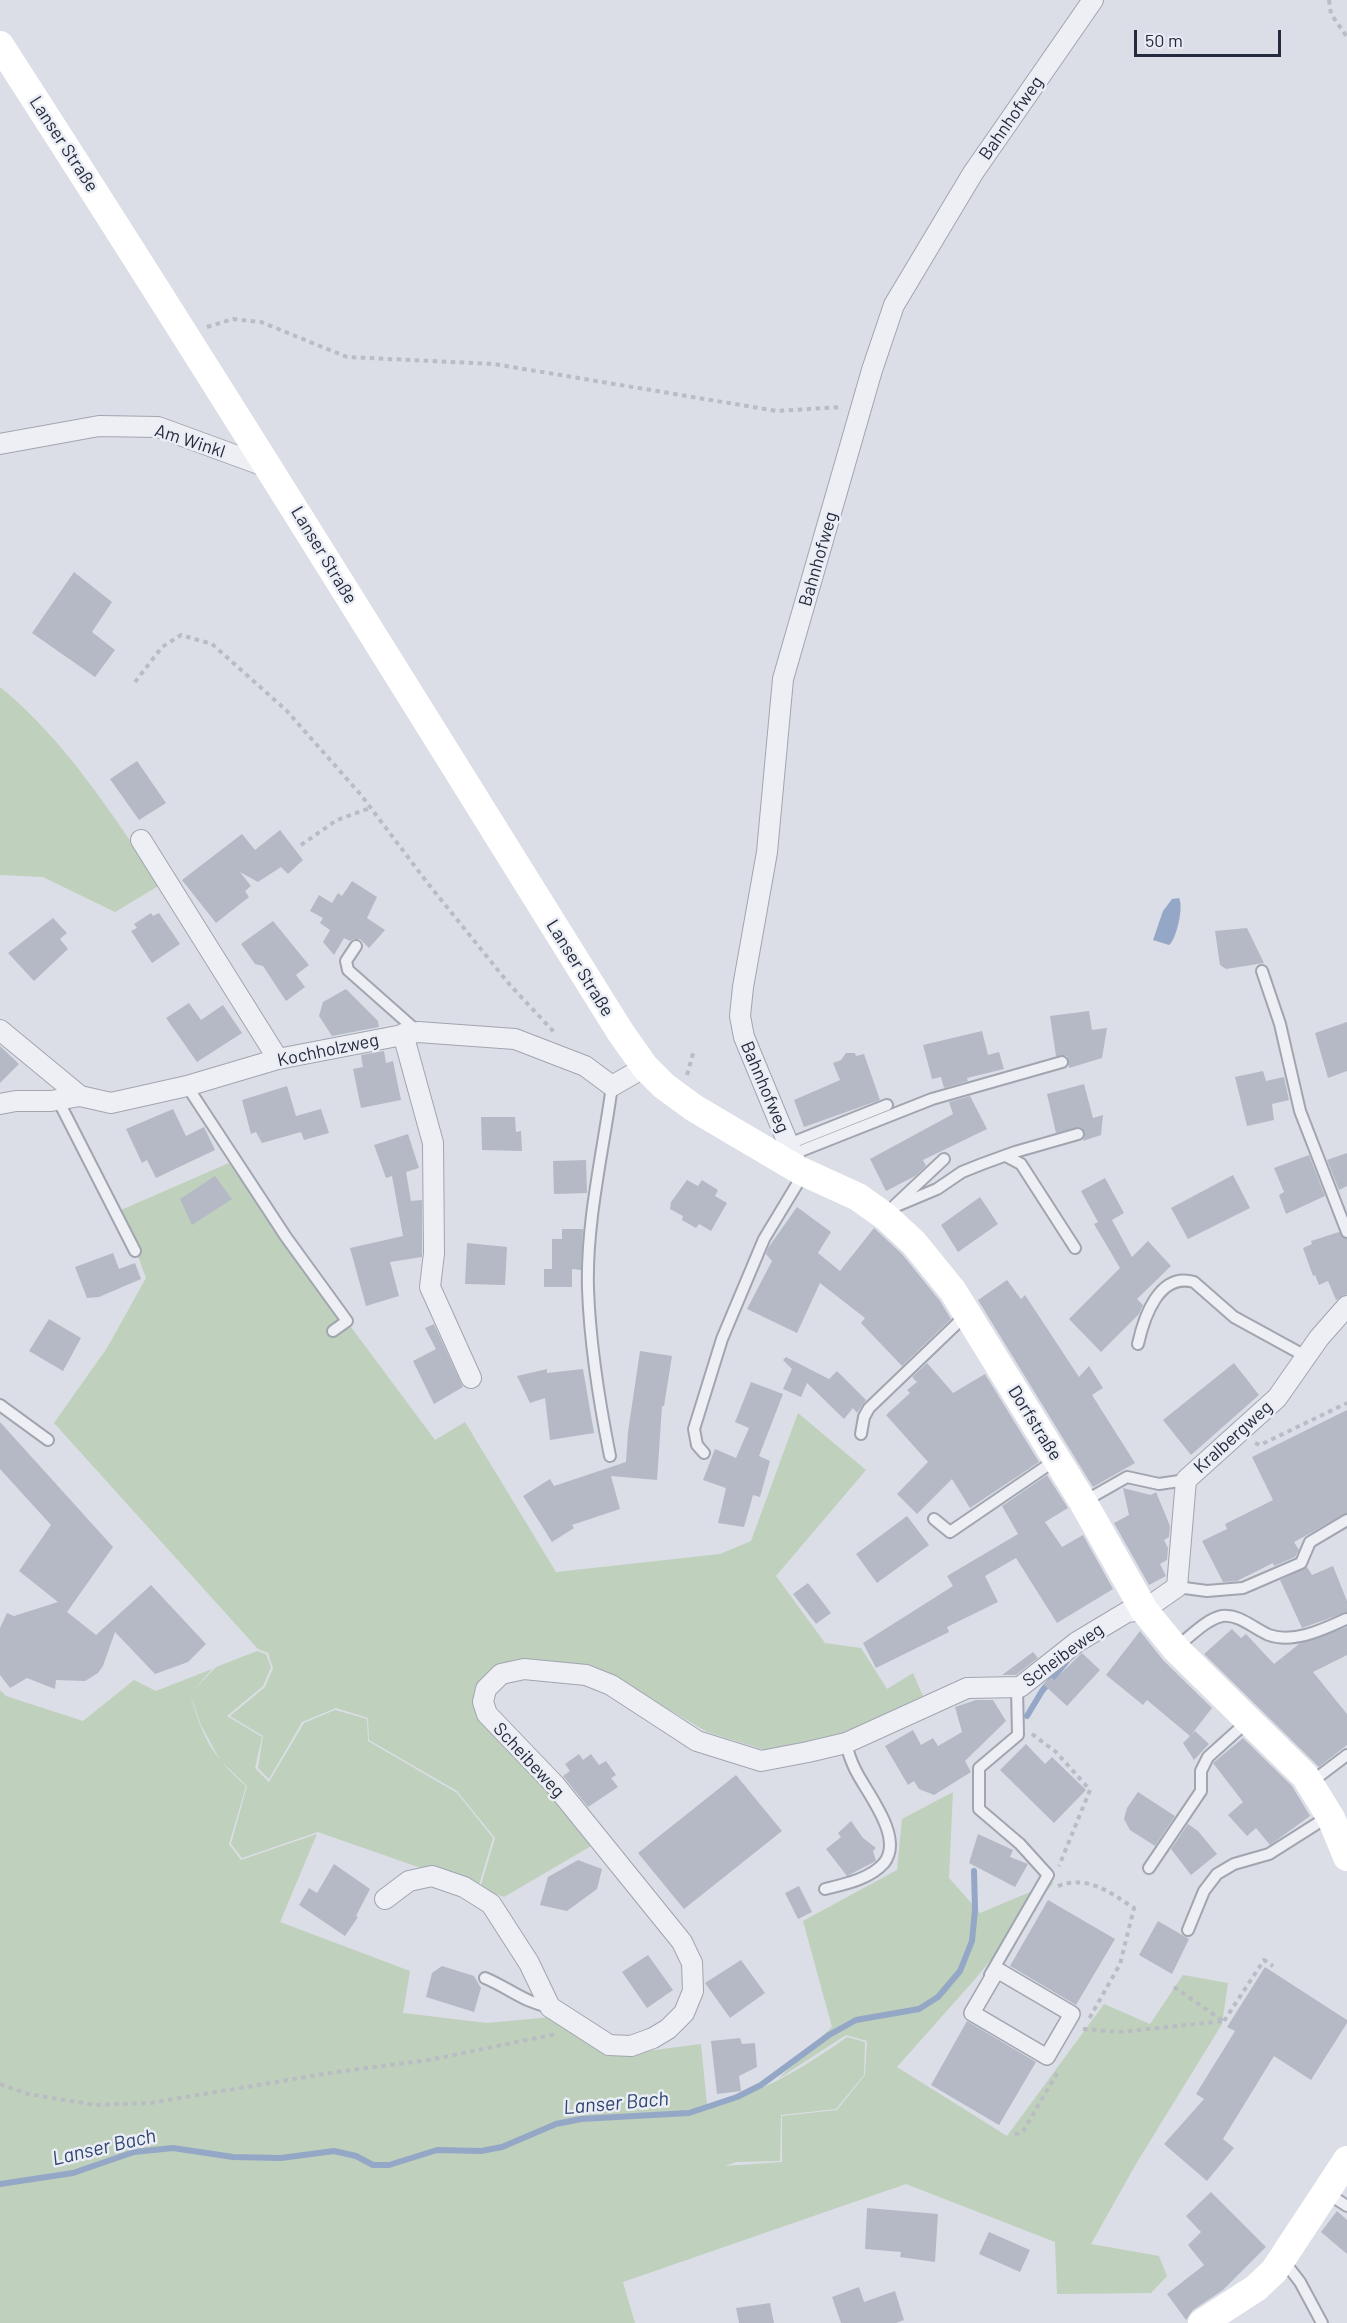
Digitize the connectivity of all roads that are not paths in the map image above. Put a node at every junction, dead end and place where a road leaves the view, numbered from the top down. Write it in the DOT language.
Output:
graph roads {
  1 [pos="1093,0"];
  2 [pos="0,45"];
  3 [pos="0,444"];
  4 [pos="271,468"];
  5 [pos="141,840"];
  6 [pos="356,946"];
  7 [pos="1262,971"];
  8 [pos="0,1030"];
  9 [pos="411,1033"];
  10 [pos="278,1059"];
  11 [pos="1062,1062"];
  12 [pos="645,1067"];
  13 [pos="187,1086"];
  14 [pos="612,1086"];
  15 [pos="80,1096"];
  16 [pos="58,1100"];
  17 [pos="0,1104"];
  18 [pos="887,1105"];
  19 [pos="1078,1134"];
  20 [pos="794,1156"];
  21 [pos="1006,1156"];
  22 [pos="944,1159"];
  23 [pos="890,1212"];
  24 [pos="1347,1232"];
  25 [pos="1075,1248"];
  26 [pos="135,1251"];
  27 [pos="1347,1306"];
  28 [pos="968,1314"];
  29 [pos="333,1331"];
  30 [pos="1138,1344"];
  31 [pos="1307,1357"];
  32 [pos="471,1378"];
  33 [pos="0,1405"];
  34 [pos="861,1434"];
  35 [pos="48,1440"];
  36 [pos="704,1453"];
  37 [pos="610,1456"];
  38 [pos="1057,1459"];
  39 [pos="1186,1480"];
  40 [pos="1083,1502"];
  41 [pos="934,1519"];
  42 [pos="1347,1520"];
  43 [pos="1177,1587"];
  44 [pos="1144,1611"];
  45 [pos="1346,1619"];
  46 [pos="1175,1648"];
  47 [pos="1017,1688"];
  48 [pos="1248,1720"];
  49 [pos="846,1743"];
  50 [pos="1347,1755"];
  51 [pos="1310,1783"];
  52 [pos="1329,1815"];
  53 [pos="1347,1857"];
  54 [pos="1149,1868"];
  55 [pos="825,1889"];
  56 [pos="385,1899"];
  57 [pos="1188,1930"];
  58 [pos="485,1978"];
  59 [pos="976,1998"];
  60 [pos="550,2007"];
  61 [pos="1072,2014"];
  62 [pos="1347,2160"];
  63 [pos="1337,2200"];
  64 [pos="1283,2259"];
  65 [pos="1202,2323"];
  66 [pos="1322,2323"];
  1 -- 20 [label="street, Bahnhofweg"];
  2 -- 4 [label="main road, Lanser Straße"];
  3 -- 4 [label="street, Am Winkl"];
  4 -- 12 [label="main road, Lanser Straße"];
  5 -- 10 [label="street"];
  6 -- 9 [label="lane"];
  7 -- 24 [label="lane"];
  8 -- 15 [label="street"];
  9 -- 10 [label="street, Kochholzweg"];
  9 -- 14 [label="street, Kochholzweg"];
  9 -- 32 [label="street"];
  10 -- 13 [label="street, Kochholzweg"];
  11 -- 20 [label="lane"];
  12 -- 14 [label="street"];
  12 -- 20 [label="main road, Dorfstraße"];
  13 -- 15 [label="street, Kochholzweg"];
  13 -- 29 [label="lane"];
  14 -- 37 [label="lane"];
  15 -- 16 [label="street, Kochholzweg"];
  16 -- 17 [label="street, Kochholzweg"];
  16 -- 26 [label="lane"];
  18 -- 20 [label="lane"];
  19 -- 21 [label="lane"];
  20 -- 23 [label="main road, Dorfstraße"];
  20 -- 36 [label="lane"];
  21 -- 23 [label="lane"];
  21 -- 25 [label="lane"];
  22 -- 23 [label="lane"];
  23 -- 28 [label="main road, Dorfstraße"];
  27 -- 31 [label="street, Kralbergweg"];
  28 -- 34 [label="lane"];
  28 -- 38 [label="main road, Dorfstraße"];
  30 -- 31 [label="lane"];
  31 -- 39 [label="street, Kralbergweg"];
  33 -- 35 [label="lane"];
  38 -- 40 [label="main road, Dorfstraße"];
  38 -- 41 [label="lane"];
  39 -- 40 [label="lane"];
  39 -- 43 [label="street, Kralbergweg"];
  40 -- 44 [label="main road, Dorfstraße"];
  42 -- 43 [label="lane"];
  43 -- 44 [label="street"];
  44 -- 46 [label="main road, Dorfstraße"];
  44 -- 47 [label="street, Scheibeweg"];
  45 -- 46 [label="lane"];
  46 -- 48 [label="main road, Dorfstraße"];
  47 -- 49 [label="street, Scheibeweg"];
  47 -- 59 [label="lane"];
  48 -- 51 [label="main road, Dorfstraße"];
  48 -- 54 [label="lane"];
  49 -- 55 [label="lane"];
  49 -- 60 [label="street, Scheibeweg"];
  50 -- 51 [label="lane"];
  51 -- 52 [label="main road, Dorfstraße"];
  52 -- 53 [label="main road, Dorfstraße"];
  52 -- 57 [label="lane"];
  56 -- 60 [label="street, Scheibeweg"];
  58 -- 60 [label="lane"];
  61 -- 61 [label="street"];
  62 -- 63 [label="main road"];
  63 -- 64 [label="main road"];
  64 -- 65 [label="main road"];
  64 -- 66 [label="lane"];
}
